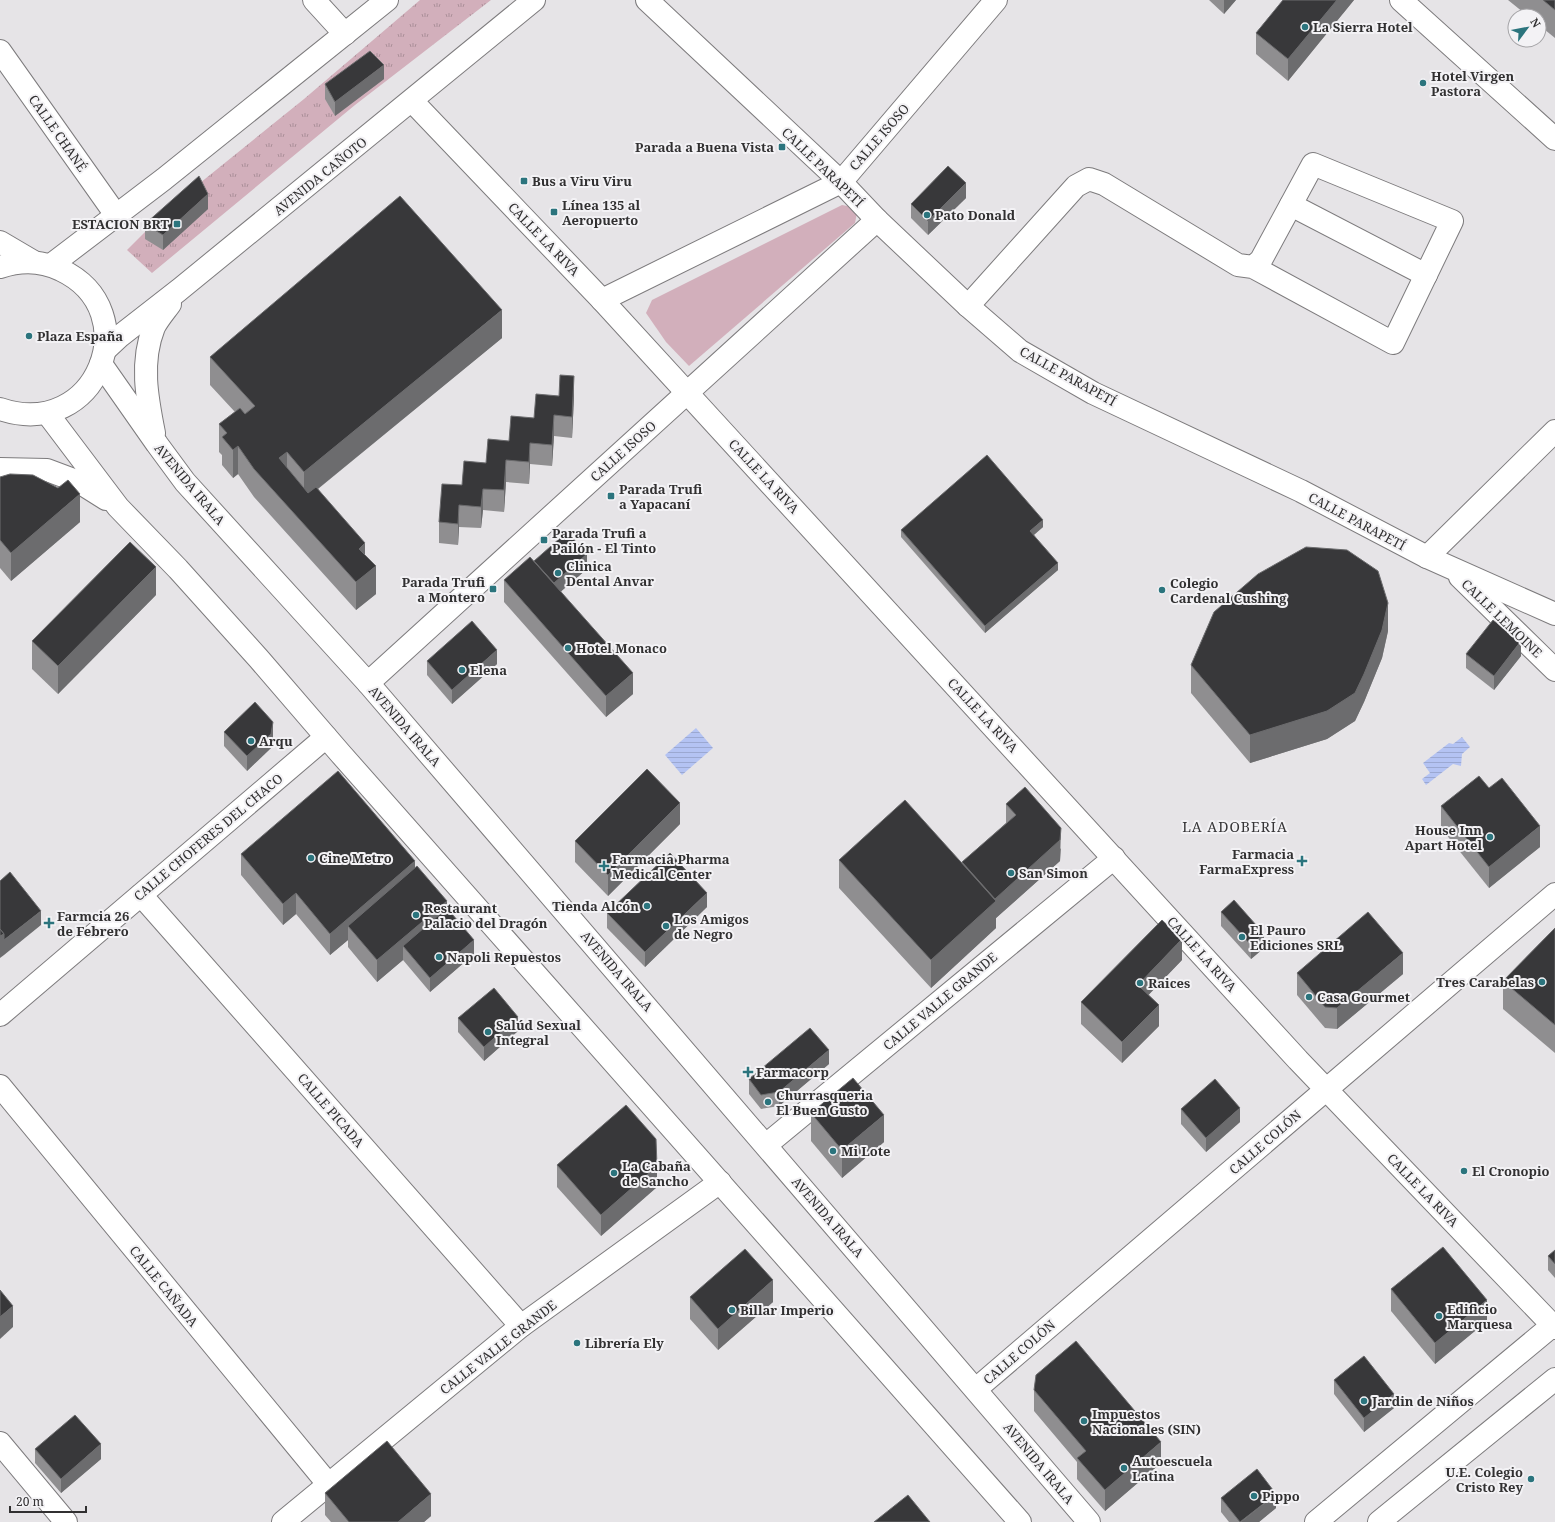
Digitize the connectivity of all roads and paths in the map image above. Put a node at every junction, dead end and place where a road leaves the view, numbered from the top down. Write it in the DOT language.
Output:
graph roads {
  1 [pos="314,0"];
  2 [pos="387,0"];
  3 [pos="534,0"];
  4 [pos="647,0"];
  5 [pos="996,0"];
  6 [pos="1402,0"];
  7 [pos="345,34"];
  8 [pos="0,51"];
  9 [pos="412,101"];
  10 [pos="1555,139"];
  11 [pos="840,182"];
  12 [pos="1291,205"];
  13 [pos="116,215"];
  14 [pos="877,220"];
  15 [pos="0,242"];
  16 [pos="43,264"];
  17 [pos="0,267"];
  18 [pos="1253,267"];
  19 [pos="1426,275"];
  20 [pos="179,290"];
  21 [pos="602,300"];
  22 [pos="968,306"];
  23 [pos="103,357"];
  24 [pos="687,393"];
  25 [pos="47,413"];
  26 [pos="3,415"];
  27 [pos="1555,431"];
  28 [pos="157,444"];
  29 [pos="0,468"];
  30 [pos="118,507"];
  31 [pos="1427,557"];
  32 [pos="1449,567"];
  33 [pos="1555,614"];
  34 [pos="1555,670"];
  35 [pos="368,683"];
  36 [pos="326,738"];
  37 [pos="1114,858"];
  38 [pos="1555,894"];
  39 [pos="141,895"];
  40 [pos="0,1015"];
  41 [pos="0,1086"];
  42 [pos="1326,1090"];
  43 [pos="766,1145"];
  44 [pos="720,1182"];
  45 [pos="521,1326"];
  46 [pos="1554,1326"];
  47 [pos="1555,1380"];
  48 [pos="976,1389"];
  49 [pos="0,1443"];
  50 [pos="328,1485"];
  51 [pos="66,1522"];
  52 [pos="283,1522"];
  53 [pos="1020,1522"];
  54 [pos="1089,1522"];
  55 [pos="1316,1522"];
  56 [pos="1379,1522"];
  1 -- 7 [label="street"];
  2 -- 7 [label="street"];
  3 -- 9 [label="street, AVENIDA CAÑOTO"];
  4 -- 11 [label="street, CALLE PARAPETÍ"];
  5 -- 11 [label="street, CALLE ISOSO"];
  6 -- 10 [label="street"];
  7 -- 13 [label="street"];
  8 -- 13 [label="street, CALLE CHANÉ"];
  9 -- 20 [label="street, AVENIDA CAÑOTO"];
  9 -- 21 [label="street, CALLE LA RIVA"];
  11 -- 14 [label="street, CALLE PARAPETÍ"];
  11 -- 21 [label="street, CALLE ISOSO"];
  12 -- 18 [label="street"];
  12 -- 19 [label="street"];
  12 -- 19 [label="street"];
  13 -- 16 [label="street"];
  14 -- 22 [label="street, CALLE PARAPETÍ"];
  14 -- 24 [label="street, CALLE ISOSO"];
  15 -- 16 [label="street"];
  16 -- 17 [label="street"];
  16 -- 23 [label="street"];
  18 -- 19 [label="street"];
  18 -- 22 [label="street"];
  20 -- 23 [label="street, AVENIDA CAÑOTO"];
  20 -- 28 [label="street"];
  21 -- 24 [label="street, CALLE LA RIVA"];
  22 -- 31 [label="street, CALLE PARAPETÍ"];
  23 -- 25 [label="street"];
  23 -- 28 [label="street, AVENIDA IRALA"];
  24 -- 35 [label="street, CALLE ISOSO"];
  24 -- 37 [label="street, CALLE LA RIVA"];
  25 -- 26 [label="street"];
  25 -- 30 [label="street"];
  27 -- 31 [label="street"];
  28 -- 35 [label="street, AVENIDA IRALA"];
  29 -- 30 [label="street"];
  30 -- 36 [label="street"];
  31 -- 32 [label="street, CALLE PARAPETÍ"];
  32 -- 33 [label="street, CALLE PARAPETÍ"];
  32 -- 34 [label="street, CALLE LEMOINE"];
  35 -- 43 [label="street, AVENIDA IRALA"];
  36 -- 39 [label="street, CALLE CHOFERES DEL CHACO"];
  36 -- 44 [label="street"];
  37 -- 42 [label="street, CALLE LA RIVA"];
  37 -- 43 [label="street, CALLE VALLE GRANDE"];
  38 -- 42 [label="street, CALLE COLÓN"];
  39 -- 40 [label="street, CALLE CHOFERES DEL CHACO"];
  39 -- 45 [label="street, CALLE PICADA"];
  41 -- 50 [label="street, CALLE CAÑADA"];
  42 -- 46 [label="street, CALLE LA RIVA"];
  42 -- 48 [label="street, CALLE COLÓN"];
  43 -- 48 [label="street, AVENIDA IRALA"];
  44 -- 45 [label="street, CALLE VALLE GRANDE"];
  44 -- 53 [label="street"];
  45 -- 50 [label="street, CALLE VALLE GRANDE"];
  46 -- 55 [label="street"];
  47 -- 56 [label="street"];
  48 -- 54 [label="street, AVENIDA IRALA"];
  49 -- 51 [label="street"];
  50 -- 52 [label="street, CALLE VALLE GRANDE"];
}
